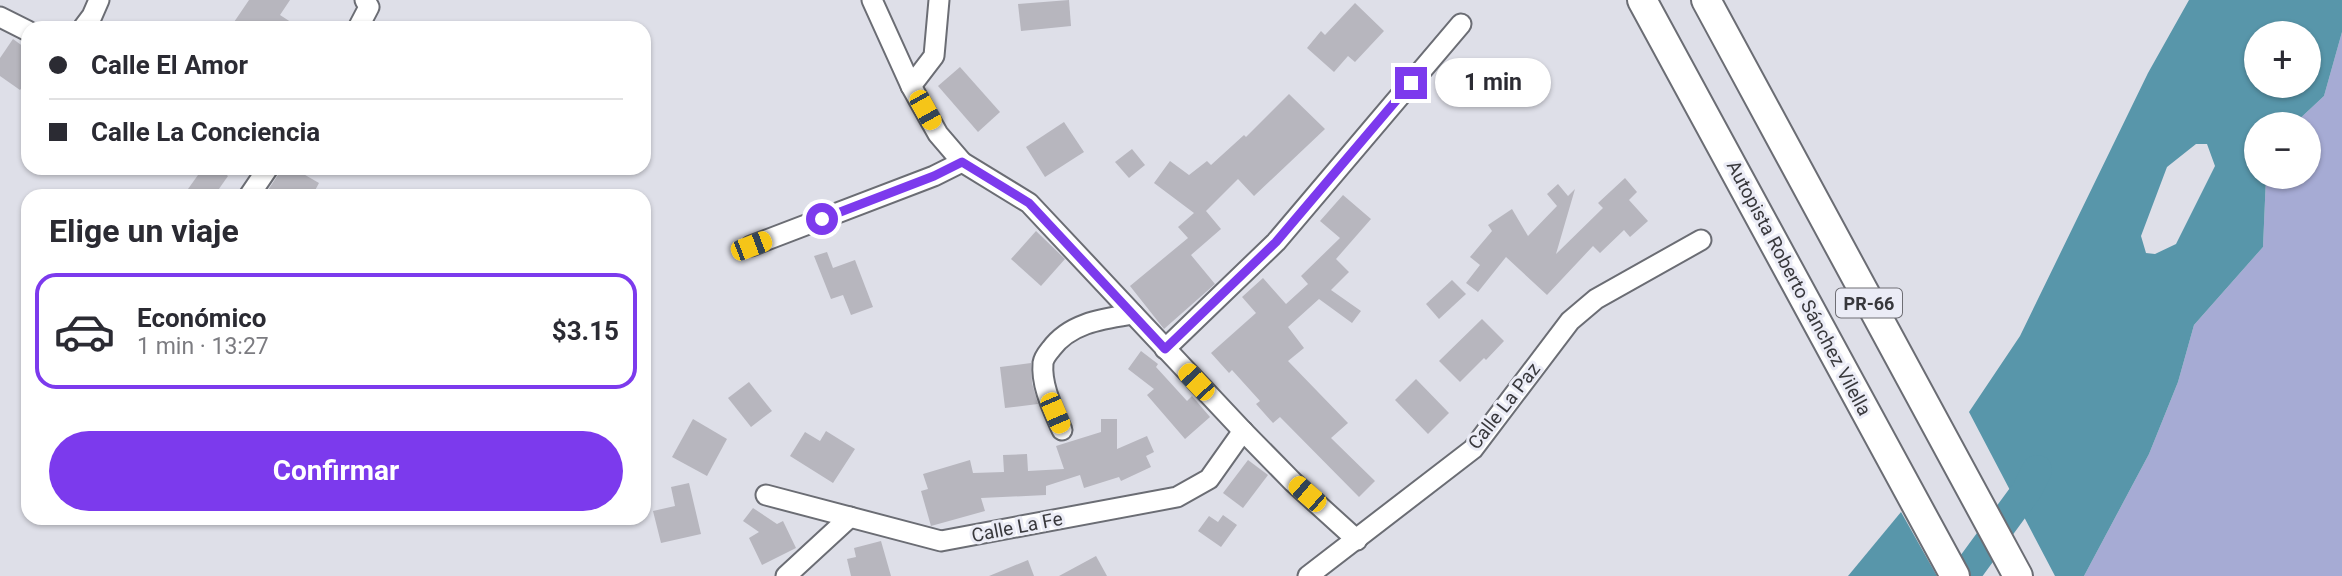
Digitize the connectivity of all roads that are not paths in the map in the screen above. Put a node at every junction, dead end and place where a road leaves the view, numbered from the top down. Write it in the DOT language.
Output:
graph roads {
  1 [pos="99,0"];
  2 [pos="365,0"];
  3 [pos="872,0"];
  4 [pos="939,0"];
  5 [pos="1642,0"];
  6 [pos="1706,0"];
  7 [pos="0,17"];
  8 [pos="88,21"];
  9 [pos="362,21"];
  10 [pos="1461,24"];
  11 [pos="21,28"];
  12 [pos="911,86"];
  13 [pos="962,162"];
  14 [pos="1701,240"];
  15 [pos="751,246"];
  16 [pos="1133,314"];
  17 [pos="1165,349"];
  18 [pos="1062,430"];
  19 [pos="1244,431"];
  20 [pos="766,495"];
  21 [pos="849,517"];
  22 [pos="1357,540"];
  23 [pos="786,576"];
  24 [pos="1308,576"];
  25 [pos="1955,576"];
  26 [pos="2018,576"];
  1 -- 8 [label="street"];
  2 -- 9 [label="street"];
  3 -- 12 [label="street"];
  4 -- 12 [label="street"];
  5 -- 25 [label="highway, Autopista Roberto Sánchez Vilella / PR-66"];
  6 -- 26 [label="highway, PR-66"];
  7 -- 11 [label="street"];
  10 -- 17 [label="street"];
  12 -- 13 [label="street"];
  13 -- 15 [label="street"];
  13 -- 16 [label="street"];
  14 -- 22 [label="street, Calle La Paz"];
  16 -- 17 [label="street"];
  16 -- 18 [label="street"];
  17 -- 19 [label="street"];
  19 -- 21 [label="street, Calle La Fe"];
  19 -- 22 [label="street"];
  20 -- 21 [label="street, Calle La Fe"];
  21 -- 23 [label="street"];
  22 -- 24 [label="street, Calle La Paz"];
}
